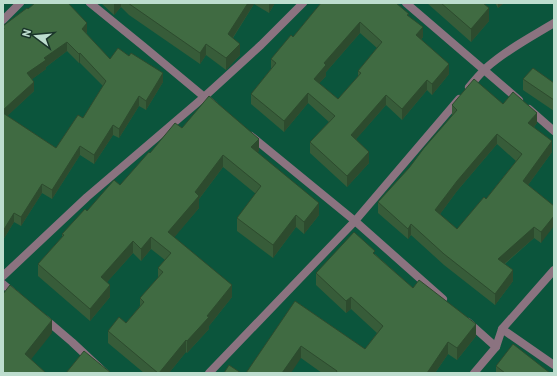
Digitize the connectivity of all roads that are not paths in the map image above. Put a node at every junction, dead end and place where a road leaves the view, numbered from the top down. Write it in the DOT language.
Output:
graph roads {
  1 [pos="20,3"];
  2 [pos="90,3"];
  3 [pos="303,3"];
  4 [pos="406,3"];
  5 [pos="3,20"];
  6 [pos="554,23"];
  7 [pos="484,70"];
  8 [pos="204,97"];
  9 [pos="222,112"];
  10 [pos="554,131"];
  11 [pos="246,132"];
  12 [pos="355,220"];
  13 [pos="554,270"];
  14 [pos="3,276"];
  15 [pos="3,284"];
  16 [pos="20,298"];
  17 [pos="449,305"];
  18 [pos="38,313"];
  19 [pos="461,315"];
  20 [pos="502,329"];
  21 [pos="496,347"];
  22 [pos="554,365"];
  23 [pos="105,373"];
  24 [pos="209,373"];
  25 [pos="474,373"];
  1 -- 5 [label="street"];
  2 -- 8 [label="street"];
  3 -- 8 [label="street"];
  4 -- 7 [label="street"];
  6 -- 7 [label="street"];
  7 -- 10 [label="street"];
  7 -- 12 [label="street"];
  8 -- 9 [label="street"];
  8 -- 14 [label="street"];
  11 -- 12 [label="street"];
  12 -- 17 [label="street"];
  12 -- 24 [label="street"];
  13 -- 20 [label="street"];
  15 -- 16 [label="street"];
  18 -- 23 [label="street"];
  19 -- 21 [label="street"];
  20 -- 21 [label="street"];
  20 -- 22 [label="street"];
  21 -- 25 [label="street"];
}
